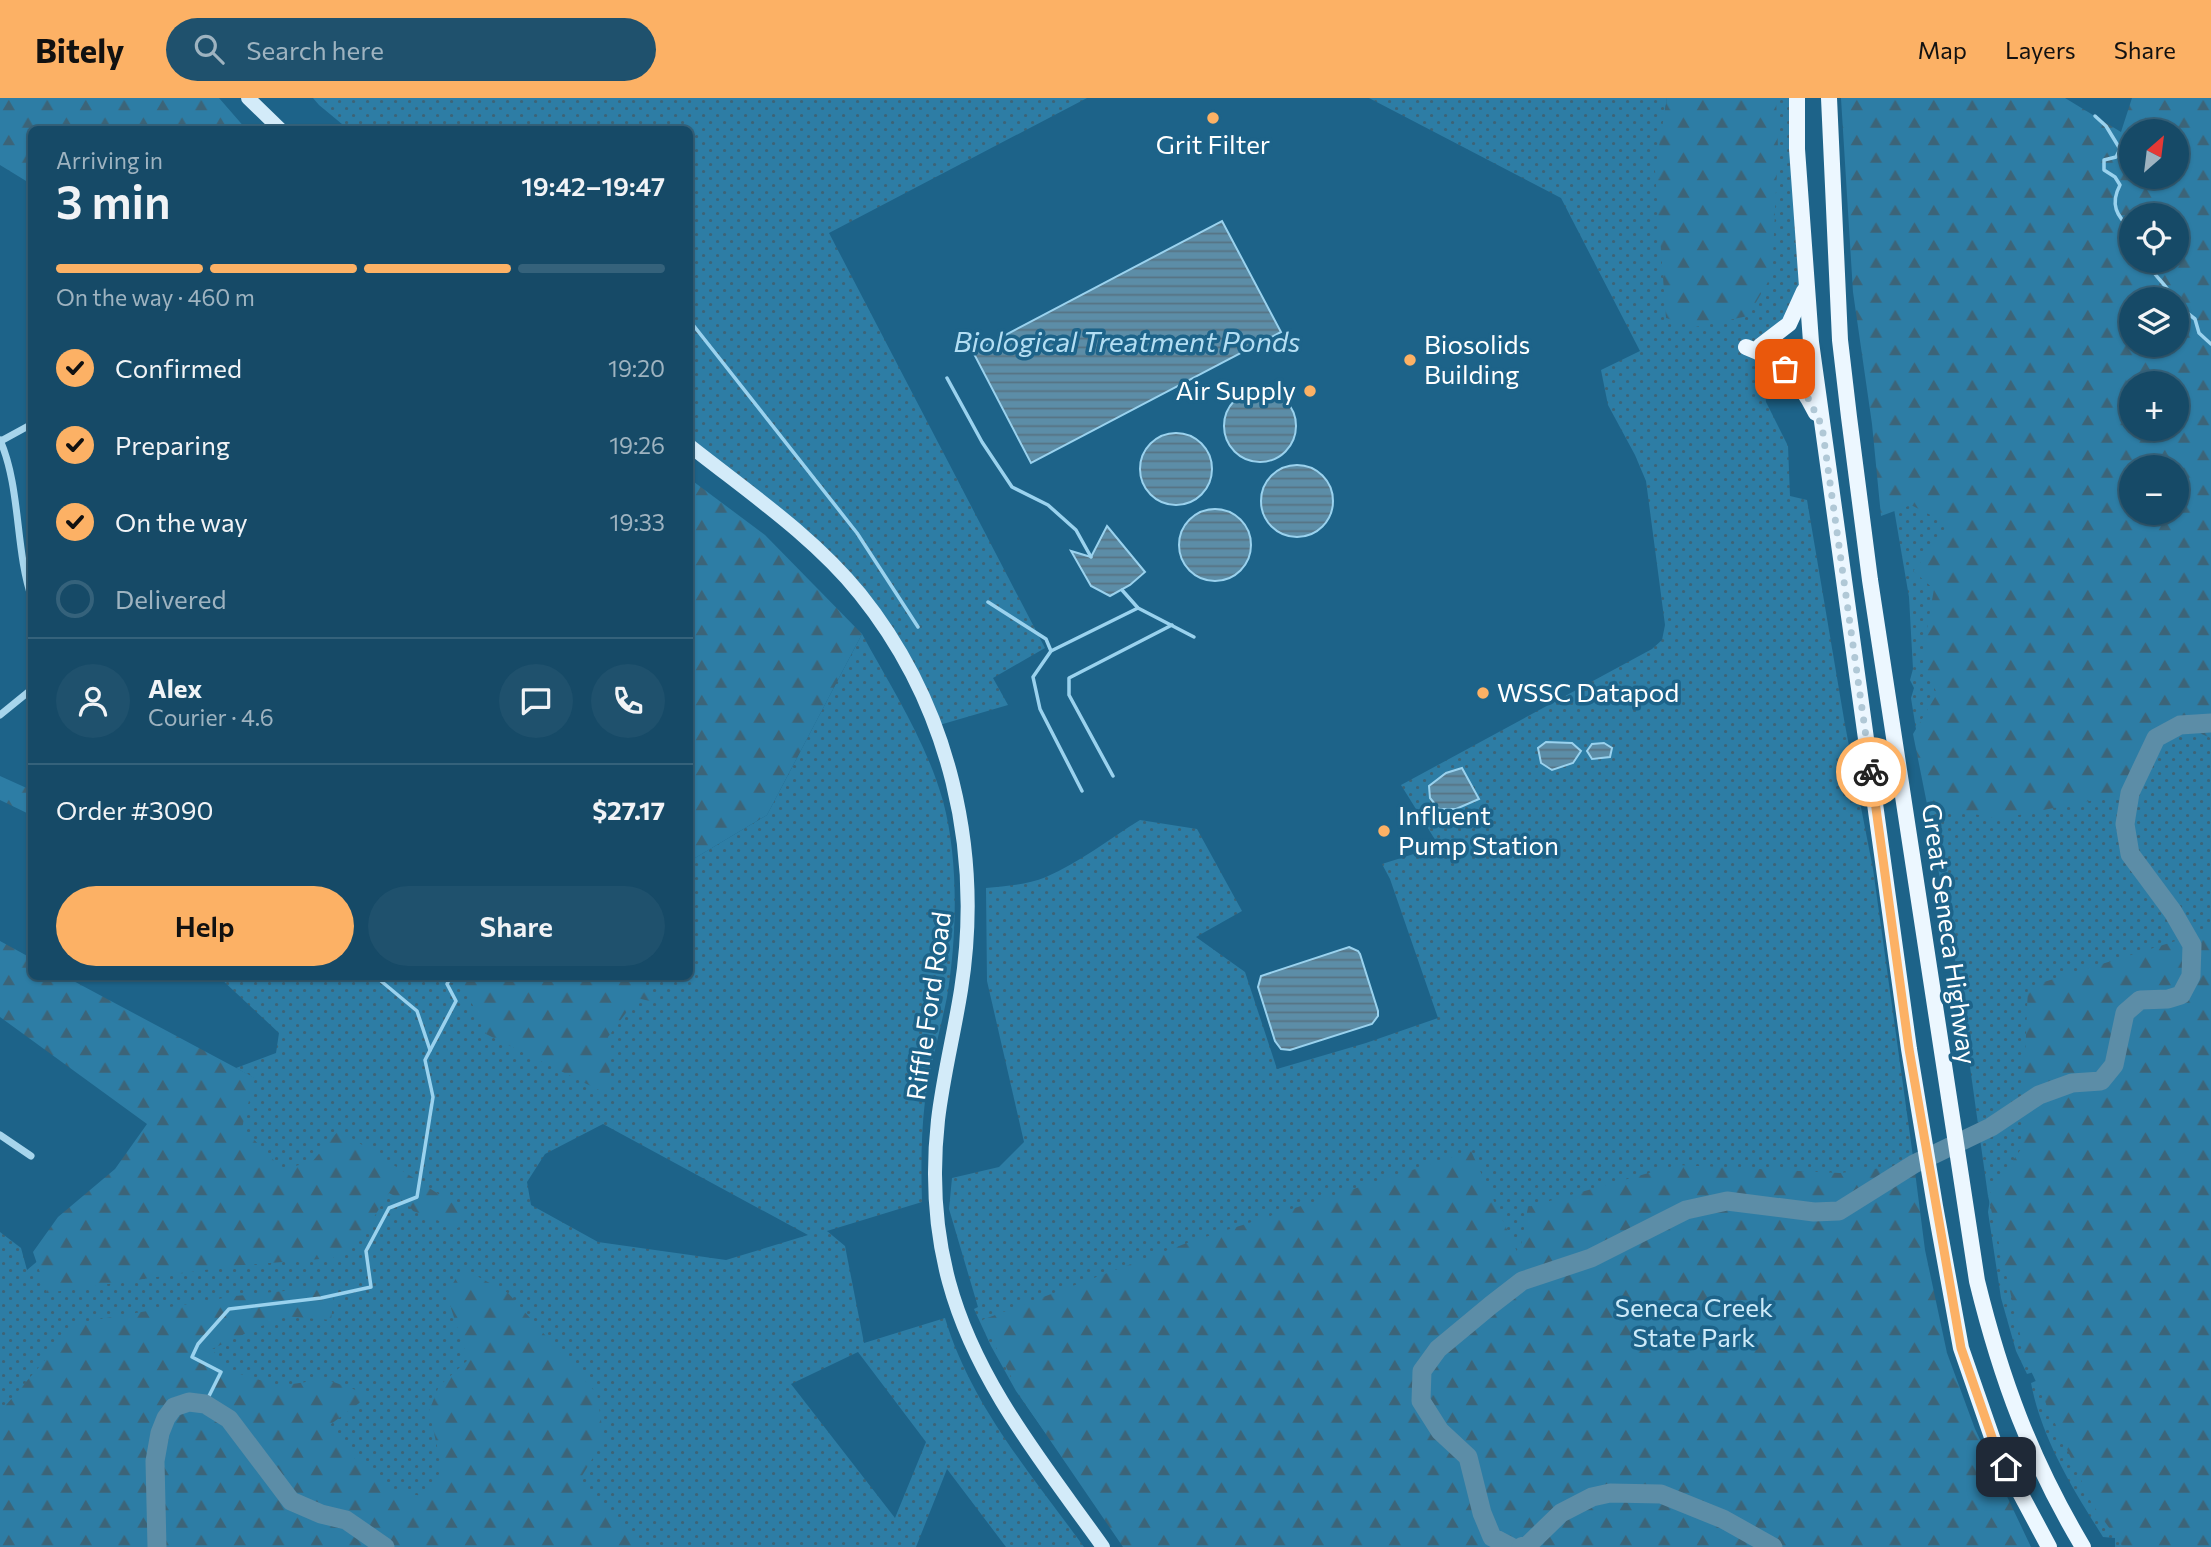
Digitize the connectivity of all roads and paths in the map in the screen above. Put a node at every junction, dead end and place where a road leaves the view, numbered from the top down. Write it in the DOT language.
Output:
graph roads {
  1 [pos="248,98"];
  2 [pos="1797,98"];
  3 [pos="1829,98"];
  4 [pos="277,126"];
  5 [pos="1806,282"];
  6 [pos="28,426"];
  7 [pos="1822,426"];
  8 [pos="1,440"];
  9 [pos="693,448"];
  10 [pos="28,589"];
  11 [pos="28,692"];
  12 [pos="0,716"];
  13 [pos="0,1135"];
  14 [pos="31,1156"];
  15 [pos="1104,1547"];
  16 [pos="2049,1547"];
  17 [pos="2083,1547"];
  1 -- 4 [label="street"];
  2 -- 5 [label="main road, Great Seneca Highway"];
  3 -- 17 [label="main road, Great Seneca Highway"];
  5 -- 7 [label="main road, Great Seneca Highway"];
  5 -- 7 [label="main road"];
  6 -- 8 [label="street"];
  7 -- 16 [label="main road, Great Seneca Highway"];
  8 -- 10 [label="street"];
  9 -- 15 [label="street, Riffle Ford Road"];
  11 -- 12 [label="street"];
  13 -- 14 [label="street"];
}
